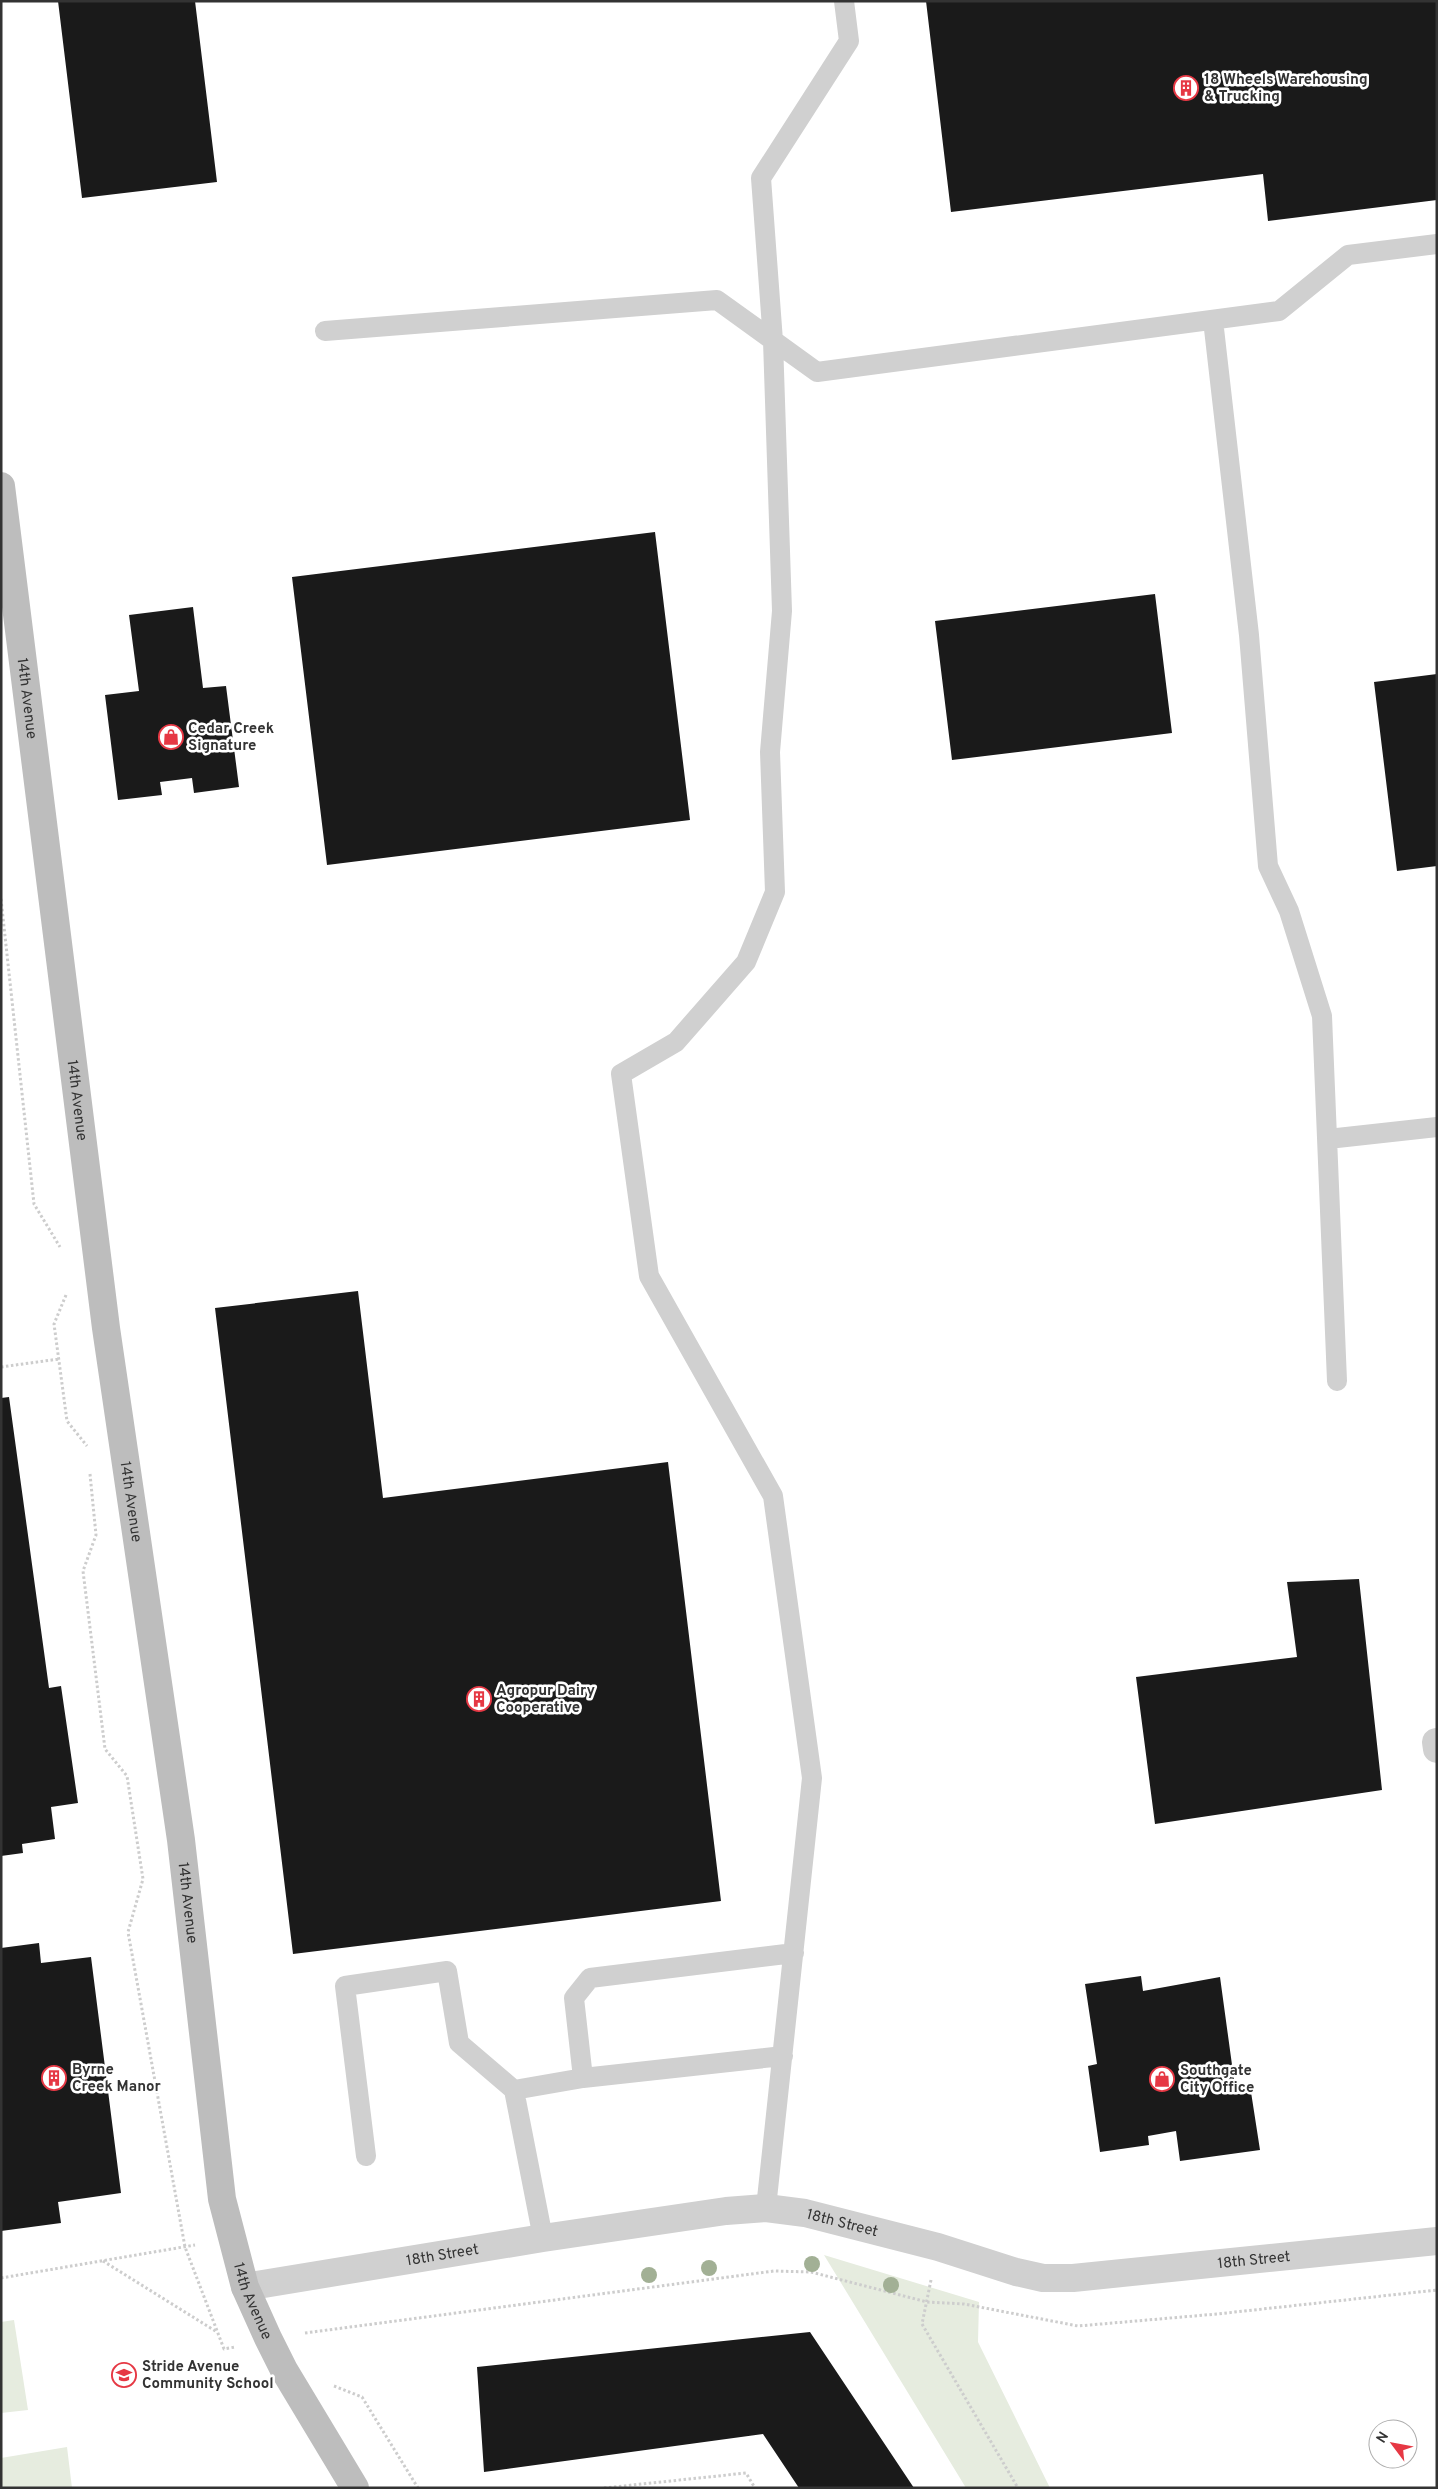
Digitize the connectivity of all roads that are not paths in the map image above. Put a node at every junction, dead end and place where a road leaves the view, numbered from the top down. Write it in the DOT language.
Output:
graph roads {
  1 [pos="844,1"];
  2 [pos="1437,244"];
  3 [pos="1213,320"];
  4 [pos="325,331"];
  5 [pos="773,340"];
  6 [pos="1,486"];
  7 [pos="1437,1127"];
  8 [pos="1328,1139"];
  9 [pos="1337,1381"];
  10 [pos="794,1953"];
  11 [pos="783,2056"];
  12 [pos="583,2078"];
  13 [pos="514,2090"];
  14 [pos="366,2156"];
  15 [pos="766,2208"];
  16 [pos="543,2238"];
  17 [pos="1437,2241"];
  18 [pos="246,2287"];
  19 [pos="355,2488"];
  1 -- 5 [label="lane"];
  2 -- 3 [label="lane"];
  3 -- 5 [label="lane"];
  3 -- 8 [label="lane"];
  4 -- 5 [label="lane"];
  5 -- 10 [label="lane"];
  6 -- 18 [label="street, 14th Avenue"];
  7 -- 8 [label="lane"];
  8 -- 9 [label="lane"];
  10 -- 11 [label="lane"];
  10 -- 12 [label="lane"];
  11 -- 12 [label="lane"];
  11 -- 15 [label="lane"];
  12 -- 13 [label="lane"];
  13 -- 14 [label="lane"];
  13 -- 16 [label="lane"];
  15 -- 16 [label="street, 18th Street"];
  15 -- 17 [label="street, 18th Street"];
  16 -- 18 [label="street, 18th Street"];
  18 -- 19 [label="street, 14th Avenue"];
}
